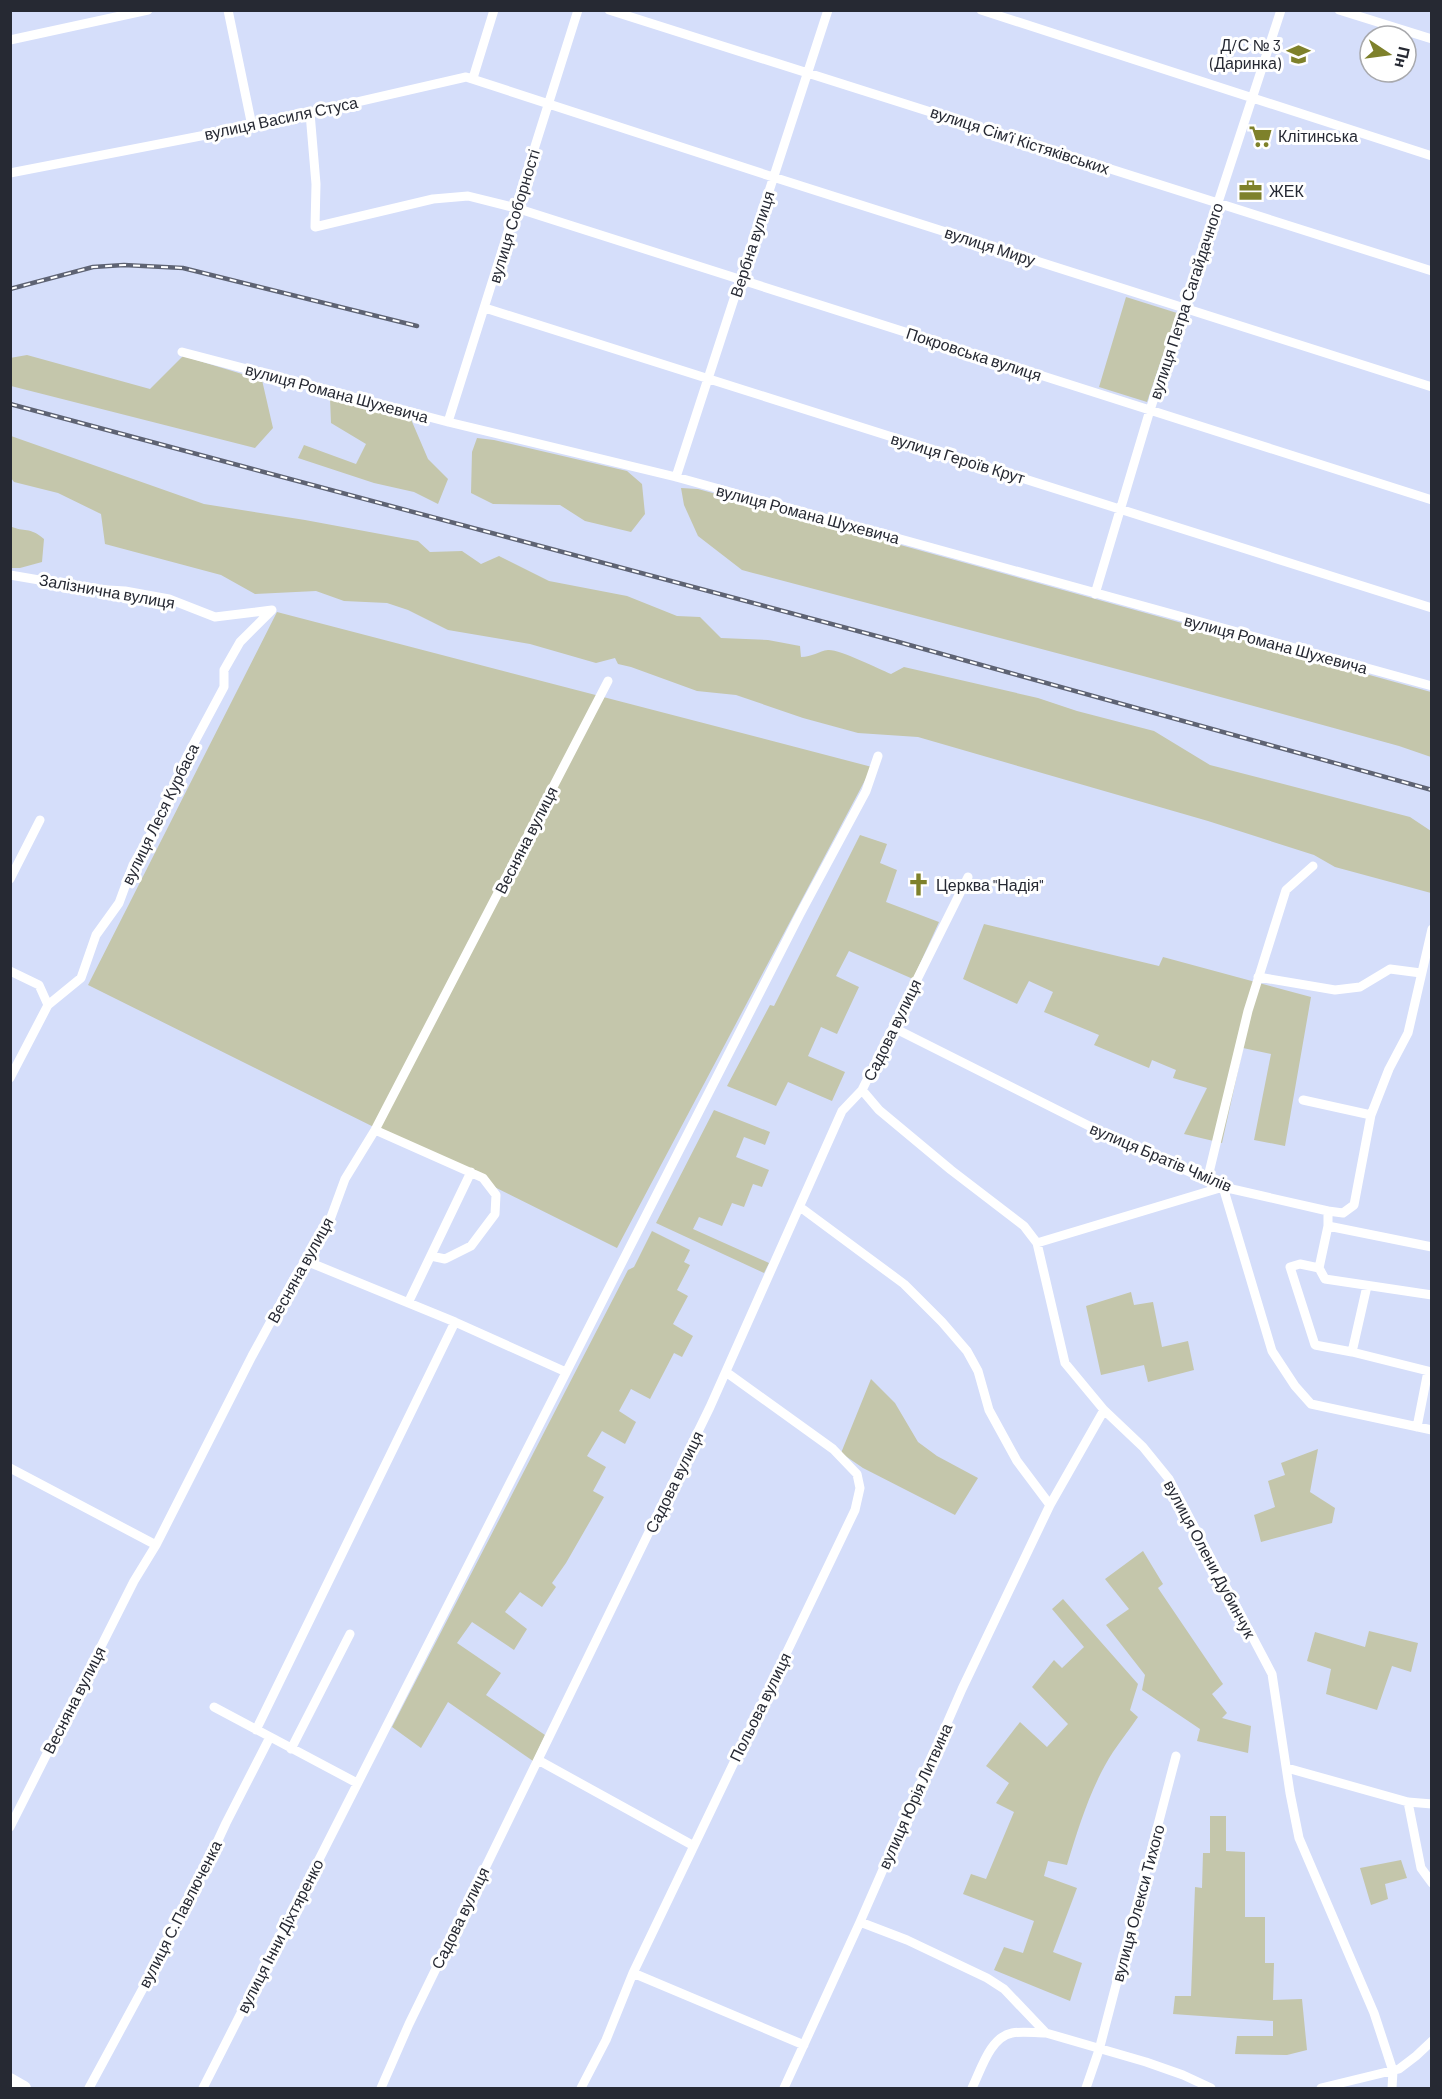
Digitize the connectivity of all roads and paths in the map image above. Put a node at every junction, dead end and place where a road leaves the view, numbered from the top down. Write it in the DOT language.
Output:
graph roads {
  1 [pos="147,10"];
  2 [pos="228,10"];
  3 [pos="494,10"];
  4 [pos="578,10"];
  5 [pos="609,10"];
  6 [pos="828,10"];
  7 [pos="981,10"];
  8 [pos="1281,10"];
  9 [pos="1339,10"];
  10 [pos="1431,39"];
  11 [pos="10,40"];
  12 [pos="808,72"];
  13 [pos="473,78"];
  14 [pos="1251,98"];
  15 [pos="549,104"];
  16 [pos="310,113"];
  17 [pos="252,126"];
  18 [pos="1431,156"];
  19 [pos="11,171"];
  20 [pos="773,177"];
  21 [pos="1218,203"];
  22 [pos="516,208"];
  23 [pos="1431,271"];
  24 [pos="740,279"];
  25 [pos="1184,307"];
  26 [pos="485,308"];
  27 [pos="182,352"];
  28 [pos="708,379"];
  29 [pos="1431,387"];
  30 [pos="1150,410"];
  31 [pos="448,422"];
  32 [pos="676,477"];
  33 [pos="1431,500"];
  34 [pos="1121,509"];
  35 [pos="10,575"];
  36 [pos="1095,594"];
  37 [pos="1431,608"];
  38 [pos="272,610"];
  39 [pos="608,681"];
  40 [pos="1431,686"];
  41 [pos="878,756"];
  42 [pos="40,820"];
  43 [pos="1312,866"];
  44 [pos="968,877"];
  45 [pos="10,879"];
  46 [pos="1431,929"];
  47 [pos="10,971"];
  48 [pos="1421,974"];
  49 [pos="1258,977"];
  50 [pos="48,1005"];
  51 [pos="894,1028"];
  52 [pos="10,1078"];
  53 [pos="862,1090"];
  54 [pos="1303,1100"];
  55 [pos="1371,1114"];
  56 [pos="375,1130"];
  57 [pos="471,1172"];
  58 [pos="1207,1181"];
  59 [pos="1223,1187"];
  60 [pos="800,1207"];
  61 [pos="1328,1211"];
  62 [pos="1328,1226"];
  63 [pos="1037,1244"];
  64 [pos="1431,1247"];
  65 [pos="431,1256"];
  66 [pos="306,1261"];
  67 [pos="1319,1268"];
  68 [pos="1367,1286"];
  69 [pos="1431,1295"];
  70 [pos="408,1303"];
  71 [pos="455,1322"];
  72 [pos="1352,1352"];
  73 [pos="1430,1371"];
  74 [pos="566,1372"];
  75 [pos="726,1372"];
  76 [pos="1104,1410"];
  77 [pos="1417,1427"];
  78 [pos="1431,1430"];
  79 [pos="10,1468"];
  80 [pos="1050,1505"];
  81 [pos="156,1545"];
  82 [pos="350,1634"];
  83 [pos="214,1707"];
  84 [pos="256,1730"];
  85 [pos="270,1737"];
  86 [pos="291,1749"];
  87 [pos="1176,1756"];
  88 [pos="538,1760"];
  89 [pos="1287,1768"];
  90 [pos="357,1783"];
  91 [pos="1408,1802"];
  92 [pos="1431,1804"];
  93 [pos="10,1827"];
  94 [pos="694,1846"];
  95 [pos="1431,1883"];
  96 [pos="860,1922"];
  97 [pos="633,1973"];
  98 [pos="1046,2033"];
  99 [pos="1431,2041"];
  100 [pos="804,2046"];
  101 [pos="1099,2050"];
  102 [pos="1393,2071"];
  103 [pos="10,2080"];
  104 [pos="24,2088"];
  105 [pos="89,2088"];
  106 [pos="203,2088"];
  107 [pos="381,2088"];
  108 [pos="581,2088"];
  109 [pos="784,2088"];
  110 [pos="972,2088"];
  111 [pos="1086,2088"];
  112 [pos="1211,2088"];
  113 [pos="1322,2088"];
  114 [pos="1392,2088"];
  1 -- 11 [label="street"];
  2 -- 17 [label="street"];
  3 -- 13 [label="street"];
  4 -- 15 [label="street, вулиця Соборності"];
  5 -- 12 [label="street, вулиця Сімʼї Кістяківських"];
  6 -- 12 [label="street, Вербна вулиця"];
  7 -- 14 [label="street"];
  8 -- 14 [label="street, вулиця Петра Сагайдачного"];
  9 -- 10 [label="street"];
  12 -- 20 [label="street, Вербна вулиця"];
  12 -- 21 [label="street, вулиця Сімʼї Кістяківських"];
  13 -- 15 [label="street, вулиця Василя Стуса"];
  13 -- 16 [label="street, вулиця Василя Стуса"];
  14 -- 18 [label="street"];
  14 -- 21 [label="street, вулиця Петра Сагайдачного"];
  15 -- 20 [label="street, вулиця Миру"];
  15 -- 22 [label="street, вулиця Соборності"];
  16 -- 17 [label="street, вулиця Василя Стуса"];
  16 -- 22 [label="street, Покровська вулиця"];
  17 -- 19 [label="street, вулиця Василя Стуса"];
  20 -- 24 [label="street, Вербна вулиця"];
  20 -- 25 [label="street, вулиця Миру"];
  21 -- 23 [label="street, вулиця Сімʼї Кістяківських"];
  21 -- 25 [label="street, вулиця Петра Сагайдачного"];
  22 -- 24 [label="street, Покровська вулиця"];
  22 -- 26 [label="street, вулиця Соборності"];
  24 -- 28 [label="street, Вербна вулиця"];
  24 -- 30 [label="street, Покровська вулиця"];
  25 -- 29 [label="street, вулиця Миру"];
  25 -- 30 [label="street, вулиця Петра Сагайдачного"];
  26 -- 28 [label="street, вулиця Героїв Крут"];
  26 -- 31 [label="street, вулиця Соборності"];
  27 -- 31 [label="street, вулиця Романа Шухевича"];
  28 -- 32 [label="street, Вербна вулиця"];
  28 -- 34 [label="street, вулиця Героїв Крут"];
  30 -- 33 [label="street, Покровська вулиця"];
  30 -- 34 [label="street, вулиця Петра Сагайдачного"];
  31 -- 32 [label="street, вулиця Романа Шухевича"];
  32 -- 36 [label="street, вулиця Романа Шухевича"];
  34 -- 36 [label="street, вулиця Петра Сагайдачного"];
  34 -- 37 [label="street, вулиця Героїв Крут"];
  35 -- 38 [label="street, Залізнична вулиця"];
  36 -- 40 [label="street, вулиця Романа Шухевича"];
  38 -- 50 [label="street, вулиця Леся Курбаса"];
  39 -- 56 [label="street, Весняна вулиця"];
  41 -- 74 [label="street, вулиця Інни Діхтяренко"];
  42 -- 45 [label="street"];
  43 -- 49 [label="street"];
  44 -- 51 [label="street, Садова вулиця"];
  46 -- 48 [label="street"];
  47 -- 50 [label="street"];
  48 -- 49 [label="street"];
  48 -- 55 [label="street"];
  49 -- 58 [label="street"];
  50 -- 52 [label="street, вулиця Леся Курбаса"];
  51 -- 53 [label="street, Садова вулиця"];
  51 -- 58 [label="street, вулиця Братів Чмілів"];
  53 -- 60 [label="street, Садова вулиця"];
  53 -- 63 [label="street, вулиця Олени Дубинчук"];
  54 -- 55 [label="street"];
  55 -- 61 [label="street"];
  56 -- 57 [label="street"];
  56 -- 66 [label="street, Весняна вулиця"];
  57 -- 65 [label="street"];
  57 -- 65 [label="street"];
  58 -- 59 [label="street, вулиця Братів Чмілів"];
  59 -- 61 [label="street, вулиця Братів Чмілів"];
  59 -- 63 [label="street"];
  59 -- 77 [label="street"];
  60 -- 75 [label="street, Садова вулиця"];
  60 -- 80 [label="street"];
  61 -- 62 [label="street"];
  62 -- 64 [label="street"];
  62 -- 67 [label="street"];
  63 -- 76 [label="street, вулиця Олени Дубинчук"];
  65 -- 70 [label="street"];
  66 -- 70 [label="street"];
  66 -- 81 [label="street, Весняна вулиця"];
  67 -- 68 [label="street"];
  67 -- 72 [label="street"];
  68 -- 69 [label="street"];
  68 -- 72 [label="street"];
  70 -- 71 [label="street"];
  71 -- 74 [label="street"];
  71 -- 84 [label="street"];
  72 -- 73 [label="street"];
  73 -- 77 [label="street"];
  74 -- 90 [label="street, вулиця Інни Діхтяренко"];
  75 -- 88 [label="street, Садова вулиця"];
  75 -- 94 [label="street, Польова вулиця"];
  76 -- 80 [label="street, вулиця Юрія Литвина"];
  76 -- 89 [label="street, вулиця Олени Дубинчук"];
  77 -- 78 [label="street"];
  79 -- 81 [label="street"];
  80 -- 96 [label="street, вулиця Юрія Литвина"];
  81 -- 93 [label="street, Весняна вулиця"];
  82 -- 86 [label="street"];
  83 -- 84 [label="street"];
  84 -- 85 [label="street"];
  85 -- 86 [label="street"];
  85 -- 105 [label="street, вулиця С.Павлюченка"];
  86 -- 90 [label="street"];
  87 -- 101 [label="street, вулиця Олекси Тихого"];
  88 -- 94 [label="street"];
  88 -- 107 [label="street, Садова вулиця"];
  89 -- 91 [label="street"];
  89 -- 102 [label="street, вулиця Олени Дубинчук"];
  90 -- 106 [label="street, вулиця Інни Діхтяренко"];
  91 -- 92 [label="street"];
  91 -- 95 [label="street"];
  94 -- 97 [label="street, Польова вулиця"];
  96 -- 98 [label="street"];
  96 -- 100 [label="street, вулиця Юрія Литвина"];
  97 -- 100 [label="street"];
  97 -- 108 [label="street, Польова вулиця"];
  98 -- 101 [label="street"];
  98 -- 110 [label="street"];
  99 -- 102 [label="street"];
  100 -- 109 [label="street, вулиця Юрія Литвина"];
  101 -- 111 [label="street, вулиця Олекси Тихого"];
  101 -- 112 [label="street"];
  102 -- 113 [label="street"];
  102 -- 114 [label="street, вулиця Олени Дубинчук"];
  103 -- 104 [label="street"];
}
